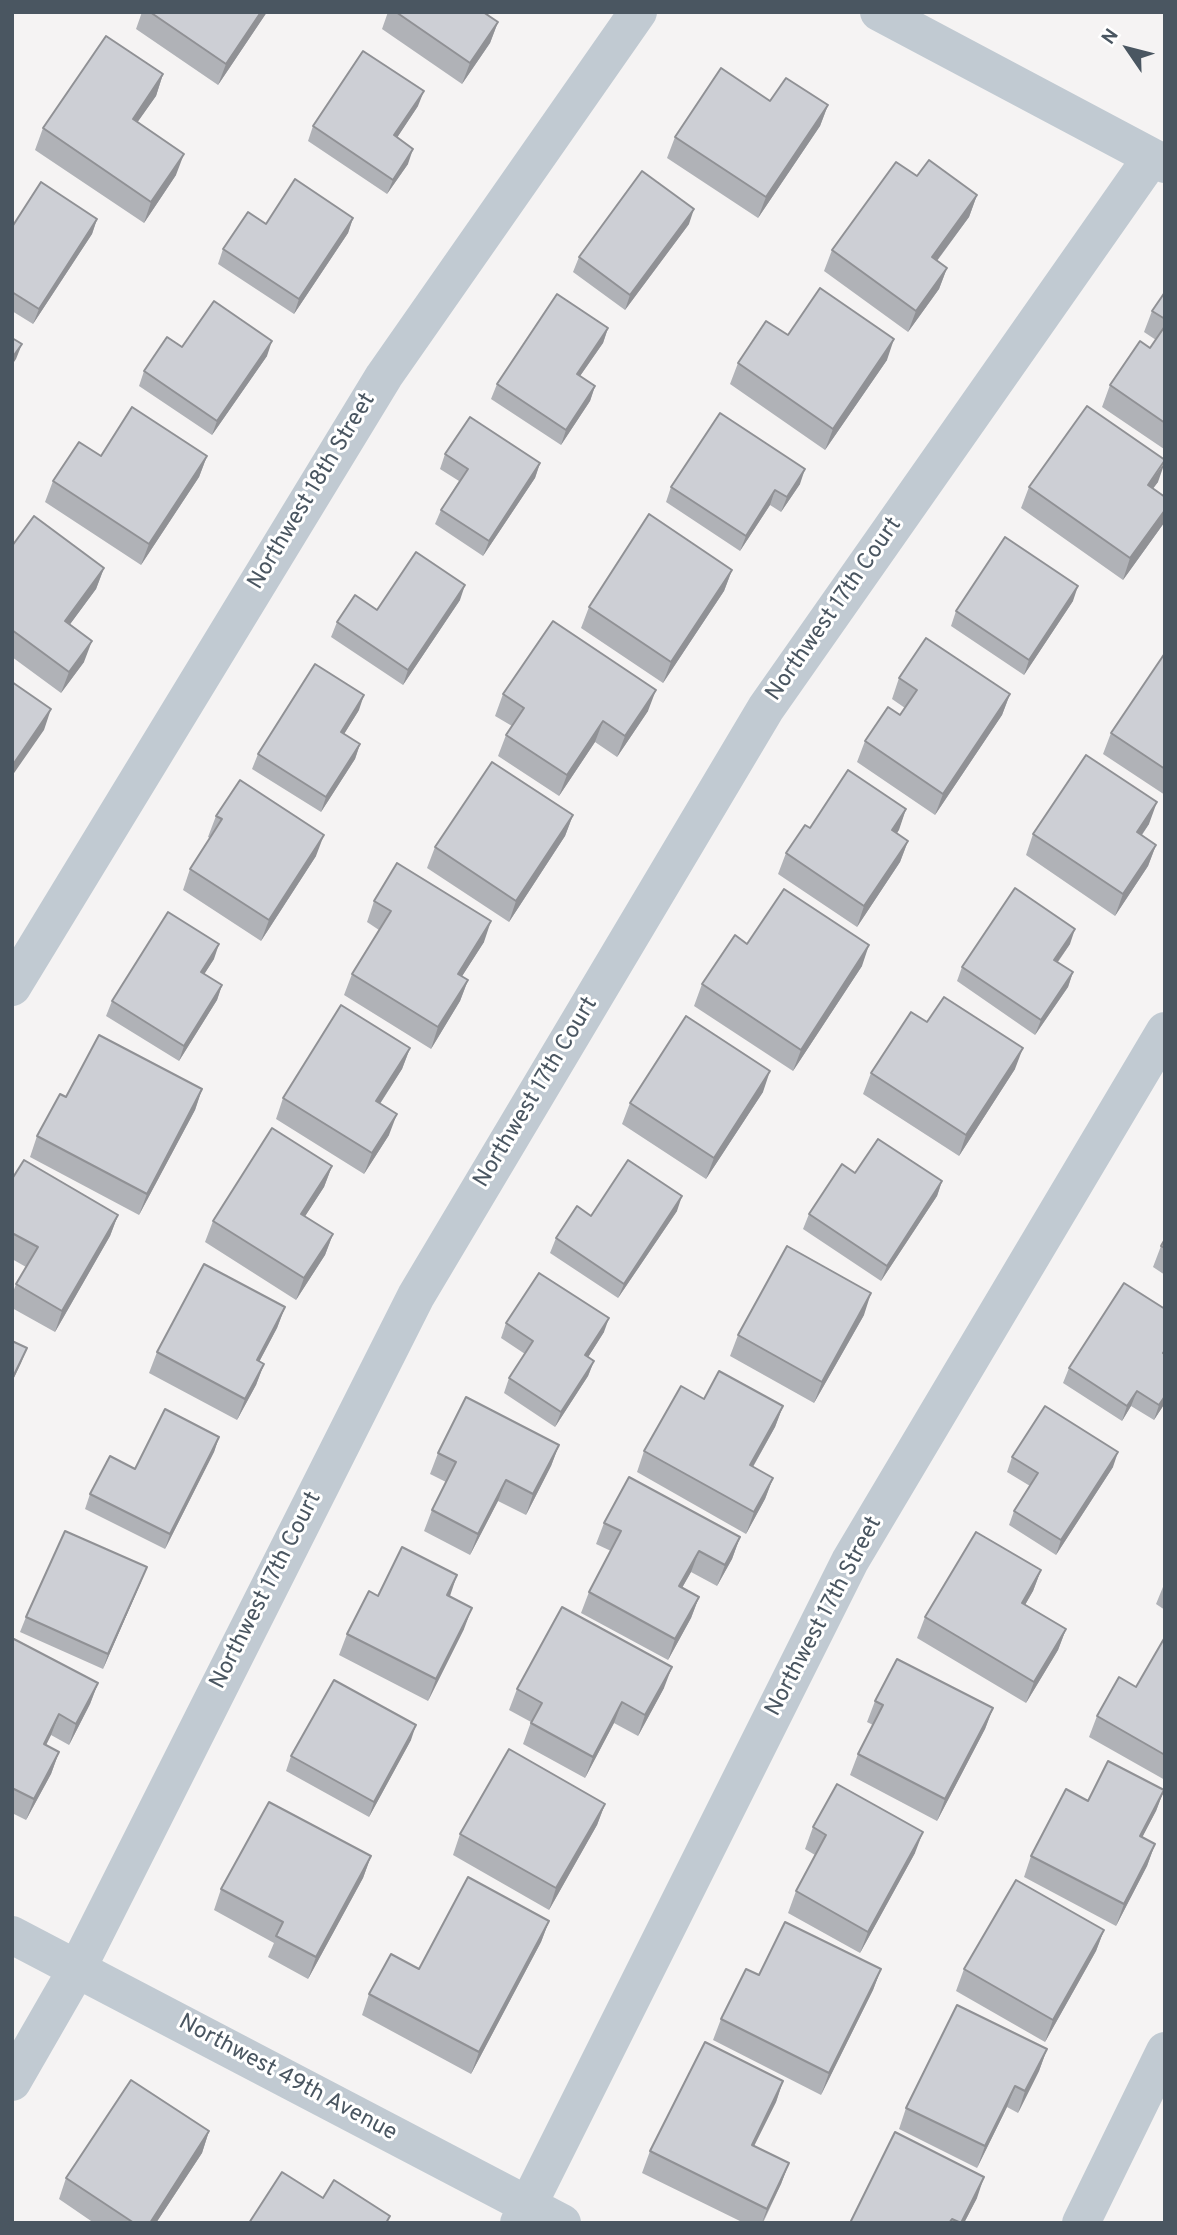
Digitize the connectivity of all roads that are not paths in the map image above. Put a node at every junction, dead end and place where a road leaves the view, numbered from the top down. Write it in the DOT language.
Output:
graph roads {
  1 [pos="638,12"];
  2 [pos="879,12"];
  3 [pos="1158,160"];
  4 [pos="12,987"];
  5 [pos="1165,1031"];
  6 [pos="12,1935"];
  7 [pos="77,1969"];
  8 [pos="1165,2051"];
  9 [pos="12,2082"];
  10 [pos="537,2217"];
  11 [pos="1081,2223"];
  1 -- 4 [label="street, Northwest 18th Street"];
  2 -- 3 [label="street"];
  3 -- 7 [label="street, Northwest 17th Court"];
  5 -- 10 [label="street, Northwest 17th Street"];
  6 -- 7 [label="street, Northwest 49th Avenue"];
  7 -- 9 [label="street, Northwest 17th Court"];
  7 -- 10 [label="street, Northwest 49th Avenue"];
  8 -- 11 [label="street"];
}
